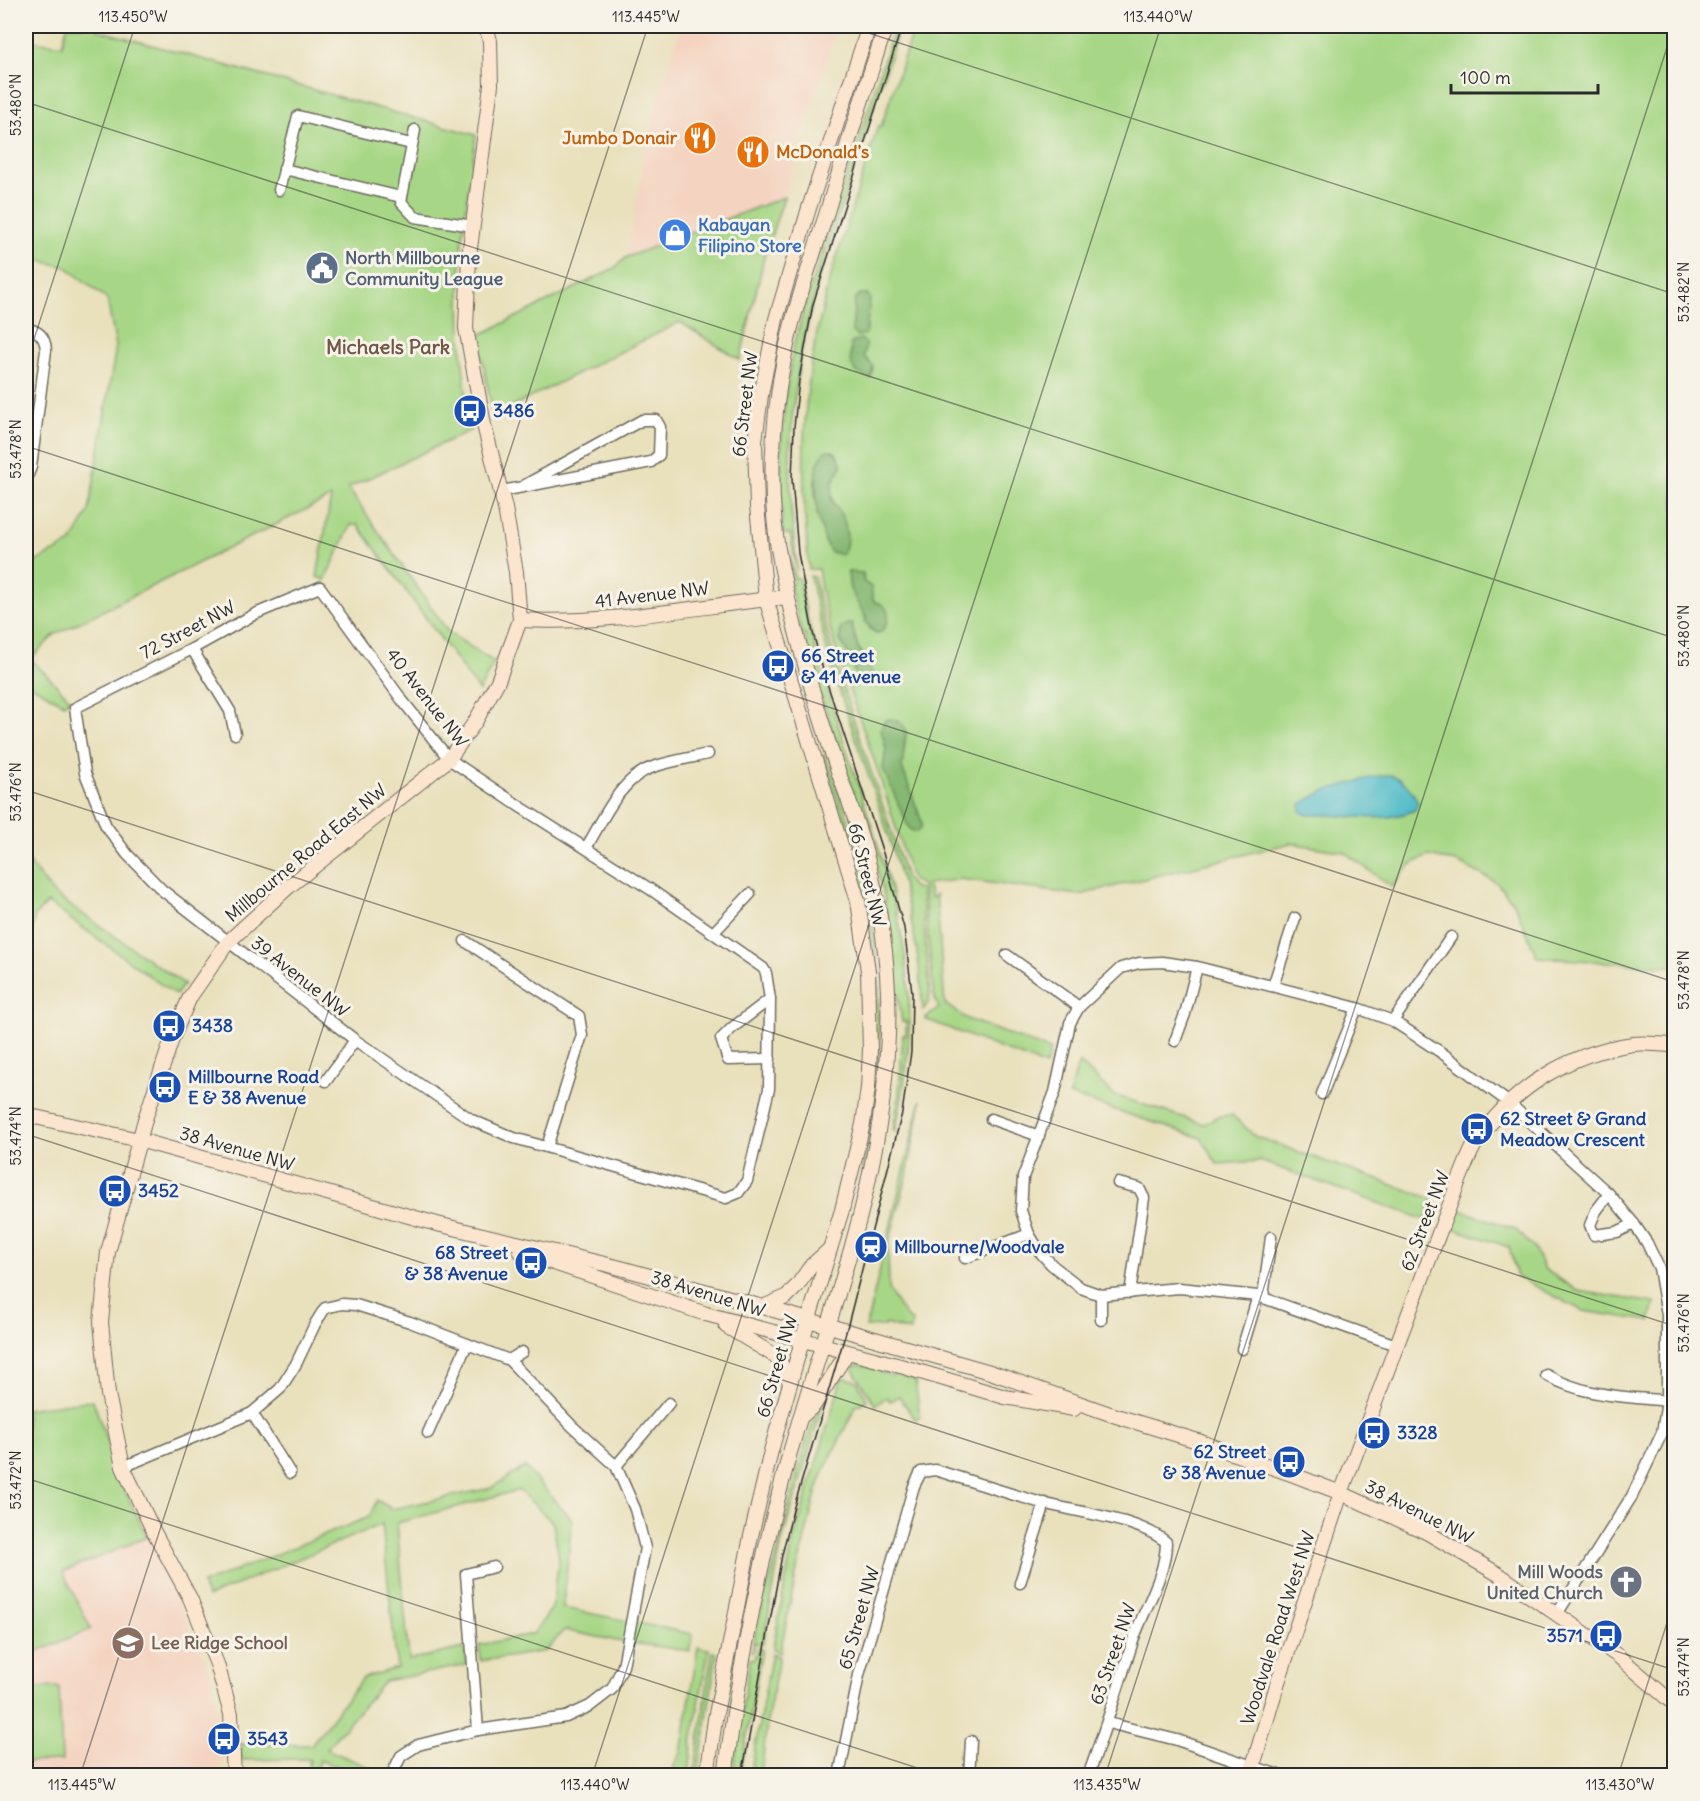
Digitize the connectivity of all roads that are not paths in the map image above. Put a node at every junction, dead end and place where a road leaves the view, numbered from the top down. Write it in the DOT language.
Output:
graph roads {
  1 [pos="486,26"];
  2 [pos="869,26"];
  3 [pos="886,26"];
  4 [pos="415,130"];
  5 [pos="411,144"];
  6 [pos="284,169"];
  7 [pos="279,190"];
  8 [pos="400,197"];
  9 [pos="473,226"];
  10 [pos="26,327"];
  11 [pos="26,480"];
  12 [pos="525,485"];
  13 [pos="502,491"];
  14 [pos="320,587"];
  15 [pos="788,597"];
  16 [pos="766,599"];
  17 [pos="520,620"];
  18 [pos="192,649"];
  19 [pos="75,708"];
  20 [pos="235,734"];
  21 [pos="708,754"];
  22 [pos="449,759"];
  23 [pos="586,848"];
  24 [pos="750,894"];
  25 [pos="1295,918"];
  26 [pos="714,932"];
  27 [pos="1451,937"];
  28 [pos="465,941"];
  29 [pos="228,942"];
  30 [pos="1008,955"];
  31 [pos="1197,967"];
  32 [pos="1273,986"];
  33 [pos="770,999"];
  34 [pos="1079,1007"];
  35 [pos="1357,1008"];
  36 [pos="1393,1021"];
  37 [pos="355,1040"];
  38 [pos="1175,1041"];
  39 [pos="1674,1045"];
  40 [pos="770,1059"];
  41 [pos="326,1081"];
  42 [pos="1322,1094"];
  43 [pos="1508,1102"];
  44 [pos="26,1115"];
  45 [pos="992,1119"];
  46 [pos="1039,1136"];
  47 [pos="139,1140"];
  48 [pos="547,1147"];
  49 [pos="1118,1183"];
  50 [pos="1609,1194"];
  51 [pos="437,1224"];
  52 [pos="1634,1224"];
  53 [pos="1029,1234"];
  54 [pos="1271,1237"];
  55 [pos="830,1249"];
  56 [pos="964,1258"];
  57 [pos="1130,1293"];
  58 [pos="1101,1295"];
  59 [pos="1260,1297"];
  60 [pos="763,1307"];
  61 [pos="706,1314"];
  62 [pos="808,1320"];
  63 [pos="1101,1320"];
  64 [pos="828,1326"];
  65 [pos="802,1341"];
  66 [pos="467,1344"];
  67 [pos="1396,1345"];
  68 [pos="822,1346"];
  69 [pos="1242,1349"];
  70 [pos="522,1352"];
  71 [pos="848,1353"];
  72 [pos="510,1360"];
  73 [pos="1546,1375"];
  74 [pos="790,1382"];
  75 [pos="1668,1401"];
  76 [pos="669,1403"];
  77 [pos="252,1413"];
  78 [pos="1113,1415"];
  79 [pos="801,1417"];
  80 [pos="428,1433"];
  81 [pos="616,1466"];
  82 [pos="123,1467"];
  83 [pos="290,1473"];
  84 [pos="1341,1493"];
  85 [pos="1044,1503"];
  86 [pos="494,1567"];
  87 [pos="1020,1582"];
  88 [pos="1557,1614"];
  89 [pos="1674,1704"];
  90 [pos="1108,1723"];
  91 [pos="478,1730"];
  92 [pos="971,1741"];
  93 [pos="1252,1770"];
  94 [pos="234,1776"];
  95 [pos="391,1776"];
  96 [pos="706,1776"];
  97 [pos="725,1776"];
  98 [pos="838,1776"];
  99 [pos="969,1776"];
  100 [pos="1088,1776"];
  101 [pos="1281,1776"];
  1 -- 9 [label="street, Millbourne Road East NW"];
  2 -- 16 [label="street, 66 Street NW"];
  3 -- 15 [label="street, 66 Street NW"];
  4 -- 5 [label="street"];
  5 -- 6 [label="street"];
  5 -- 8 [label="street"];
  6 -- 7 [label="street"];
  6 -- 8 [label="street"];
  8 -- 9 [label="street"];
  9 -- 13 [label="street, Millbourne Road East NW"];
  10 -- 11 [label="street"];
  12 -- 12 [label="street"];
  12 -- 13 [label="street"];
  13 -- 17 [label="street, Millbourne Road East NW"];
  14 -- 18 [label="street, 72 Street NW"];
  14 -- 22 [label="street, 40 Avenue NW"];
  15 -- 16 [label="street, 41 Avenue NW"];
  15 -- 64 [label="street, 66 Street NW"];
  16 -- 17 [label="street, 41 Avenue NW"];
  16 -- 55 [label="street, 66 Street NW"];
  17 -- 22 [label="street, Millbourne Road East NW"];
  18 -- 19 [label="street, 72 Street NW"];
  18 -- 20 [label="street"];
  19 -- 29 [label="street, 39 Avenue NW"];
  21 -- 23 [label="street"];
  22 -- 23 [label="street, 40 Avenue NW"];
  22 -- 29 [label="street, Millbourne Road East NW"];
  23 -- 26 [label="street, 40 Avenue NW"];
  24 -- 26 [label="street"];
  25 -- 32 [label="street"];
  26 -- 33 [label="street, 40 Avenue NW"];
  27 -- 36 [label="street"];
  28 -- 48 [label="street"];
  29 -- 37 [label="street, 39 Avenue NW"];
  29 -- 47 [label="street, Millbourne Road East NW"];
  30 -- 34 [label="street"];
  31 -- 32 [label="street"];
  31 -- 34 [label="street"];
  31 -- 38 [label="street"];
  32 -- 35 [label="street"];
  33 -- 40 [label="street"];
  33 -- 40 [label="street"];
  34 -- 46 [label="street"];
  35 -- 36 [label="street"];
  35 -- 42 [label="street"];
  36 -- 43 [label="street"];
  37 -- 41 [label="street, 39 Avenue NW"];
  37 -- 48 [label="street, 39 Avenue NW"];
  39 -- 43 [label="street, 62 Street NW"];
  40 -- 48 [label="street, 39 Avenue NW"];
  43 -- 50 [label="street"];
  43 -- 67 [label="street, 62 Street NW"];
  44 -- 47 [label="street, 38 Avenue NW"];
  45 -- 46 [label="street"];
  46 -- 53 [label="street"];
  47 -- 51 [label="street, 38 Avenue NW"];
  47 -- 82 [label="street, Millbourne Road East NW"];
  49 -- 57 [label="street"];
  50 -- 52 [label="street"];
  50 -- 52 [label="street"];
  51 -- 60 [label="street, 38 Avenue NW"];
  51 -- 61 [label="street, 38 Avenue NW"];
  52 -- 75 [label="street"];
  53 -- 56 [label="street"];
  53 -- 58 [label="street"];
  54 -- 59 [label="street"];
  55 -- 60 [label="street"];
  55 -- 62 [label="street, 66 Street NW"];
  57 -- 58 [label="street"];
  57 -- 59 [label="street"];
  58 -- 63 [label="street"];
  59 -- 67 [label="street"];
  59 -- 69 [label="street"];
  60 -- 62 [label="street, 38 Avenue NW"];
  61 -- 65 [label="street, 38 Avenue NW"];
  61 -- 74 [label="street"];
  62 -- 64 [label="street, 38 Avenue NW"];
  62 -- 65 [label="street, 66 Street NW"];
  64 -- 68 [label="street, 66 Street NW"];
  64 -- 78 [label="street, 38 Avenue NW"];
  65 -- 68 [label="street, 38 Avenue NW"];
  65 -- 74 [label="street, 66 Street NW"];
  66 -- 72 [label="street"];
  66 -- 77 [label="street"];
  66 -- 80 [label="street"];
  67 -- 84 [label="street, 62 Street NW"];
  68 -- 71 [label="street, 38 Avenue NW"];
  68 -- 79 [label="street, 66 Street NW"];
  70 -- 72 [label="street"];
  71 -- 78 [label="street, 38 Avenue NW"];
  71 -- 79 [label="street"];
  72 -- 81 [label="street"];
  73 -- 75 [label="street"];
  74 -- 96 [label="street, 66 Street NW"];
  75 -- 88 [label="street"];
  76 -- 81 [label="street"];
  77 -- 82 [label="street"];
  77 -- 83 [label="street"];
  78 -- 84 [label="street, 38 Avenue NW"];
  79 -- 97 [label="street, 66 Street NW"];
  81 -- 91 [label="street"];
  82 -- 94 [label="street, Millbourne Road East NW"];
  84 -- 88 [label="street, 38 Avenue NW"];
  84 -- 93 [label="street, Woodvale Road West NW"];
  85 -- 87 [label="street"];
  85 -- 90 [label="street, 63 Street NW"];
  85 -- 98 [label="street, 65 Street NW"];
  86 -- 91 [label="street"];
  88 -- 89 [label="street, 38 Avenue NW"];
  90 -- 93 [label="street"];
  90 -- 100 [label="street, 63 Street NW"];
  91 -- 95 [label="street"];
  92 -- 99 [label="street"];
  93 -- 101 [label="street"];
}
